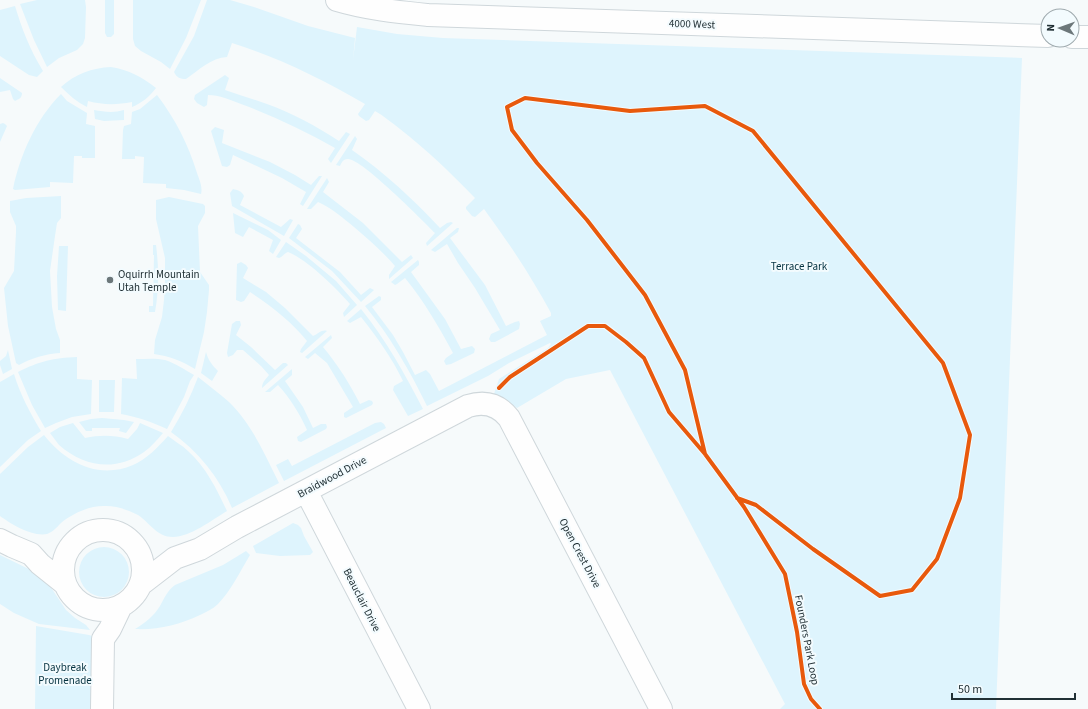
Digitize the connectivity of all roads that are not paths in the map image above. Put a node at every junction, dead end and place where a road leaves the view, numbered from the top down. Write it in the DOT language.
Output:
graph roads {
  1 [pos="337,0"];
  2 [pos="1040,36"];
  3 [pos="491,405"];
  4 [pos="306,491"];
  5 [pos="0,540"];
  6 [pos="134,545"];
  7 [pos="71,546"];
  8 [pos="31,554"];
  9 [pos="175,558"];
  10 [pos="65,584"];
  11 [pos="140,585"];
  12 [pos="121,606"];
  13 [pos="87,608"];
  14 [pos="103,639"];
  15 [pos="102,709"];
  16 [pos="419,709"];
  17 [pos="661,709"];
  1 -- 2 [label="street, 4000 West"];
  3 -- 4 [label="street, Braidwood Drive"];
  3 -- 17 [label="street, Open Crest Drive"];
  4 -- 9 [label="street, Braidwood Drive"];
  4 -- 16 [label="street, Beauclair Drive"];
  5 -- 8 [label="street"];
  6 -- 7 [label="street"];
  6 -- 9 [label="street"];
  6 -- 11 [label="street"];
  7 -- 8 [label="street"];
  7 -- 10 [label="street"];
  8 -- 10 [label="street"];
  9 -- 11 [label="street, Braidwood Drive"];
  10 -- 13 [label="street"];
  11 -- 12 [label="street"];
  12 -- 13 [label="street"];
  12 -- 14 [label="street"];
  13 -- 14 [label="street"];
  14 -- 15 [label="street"];
}
